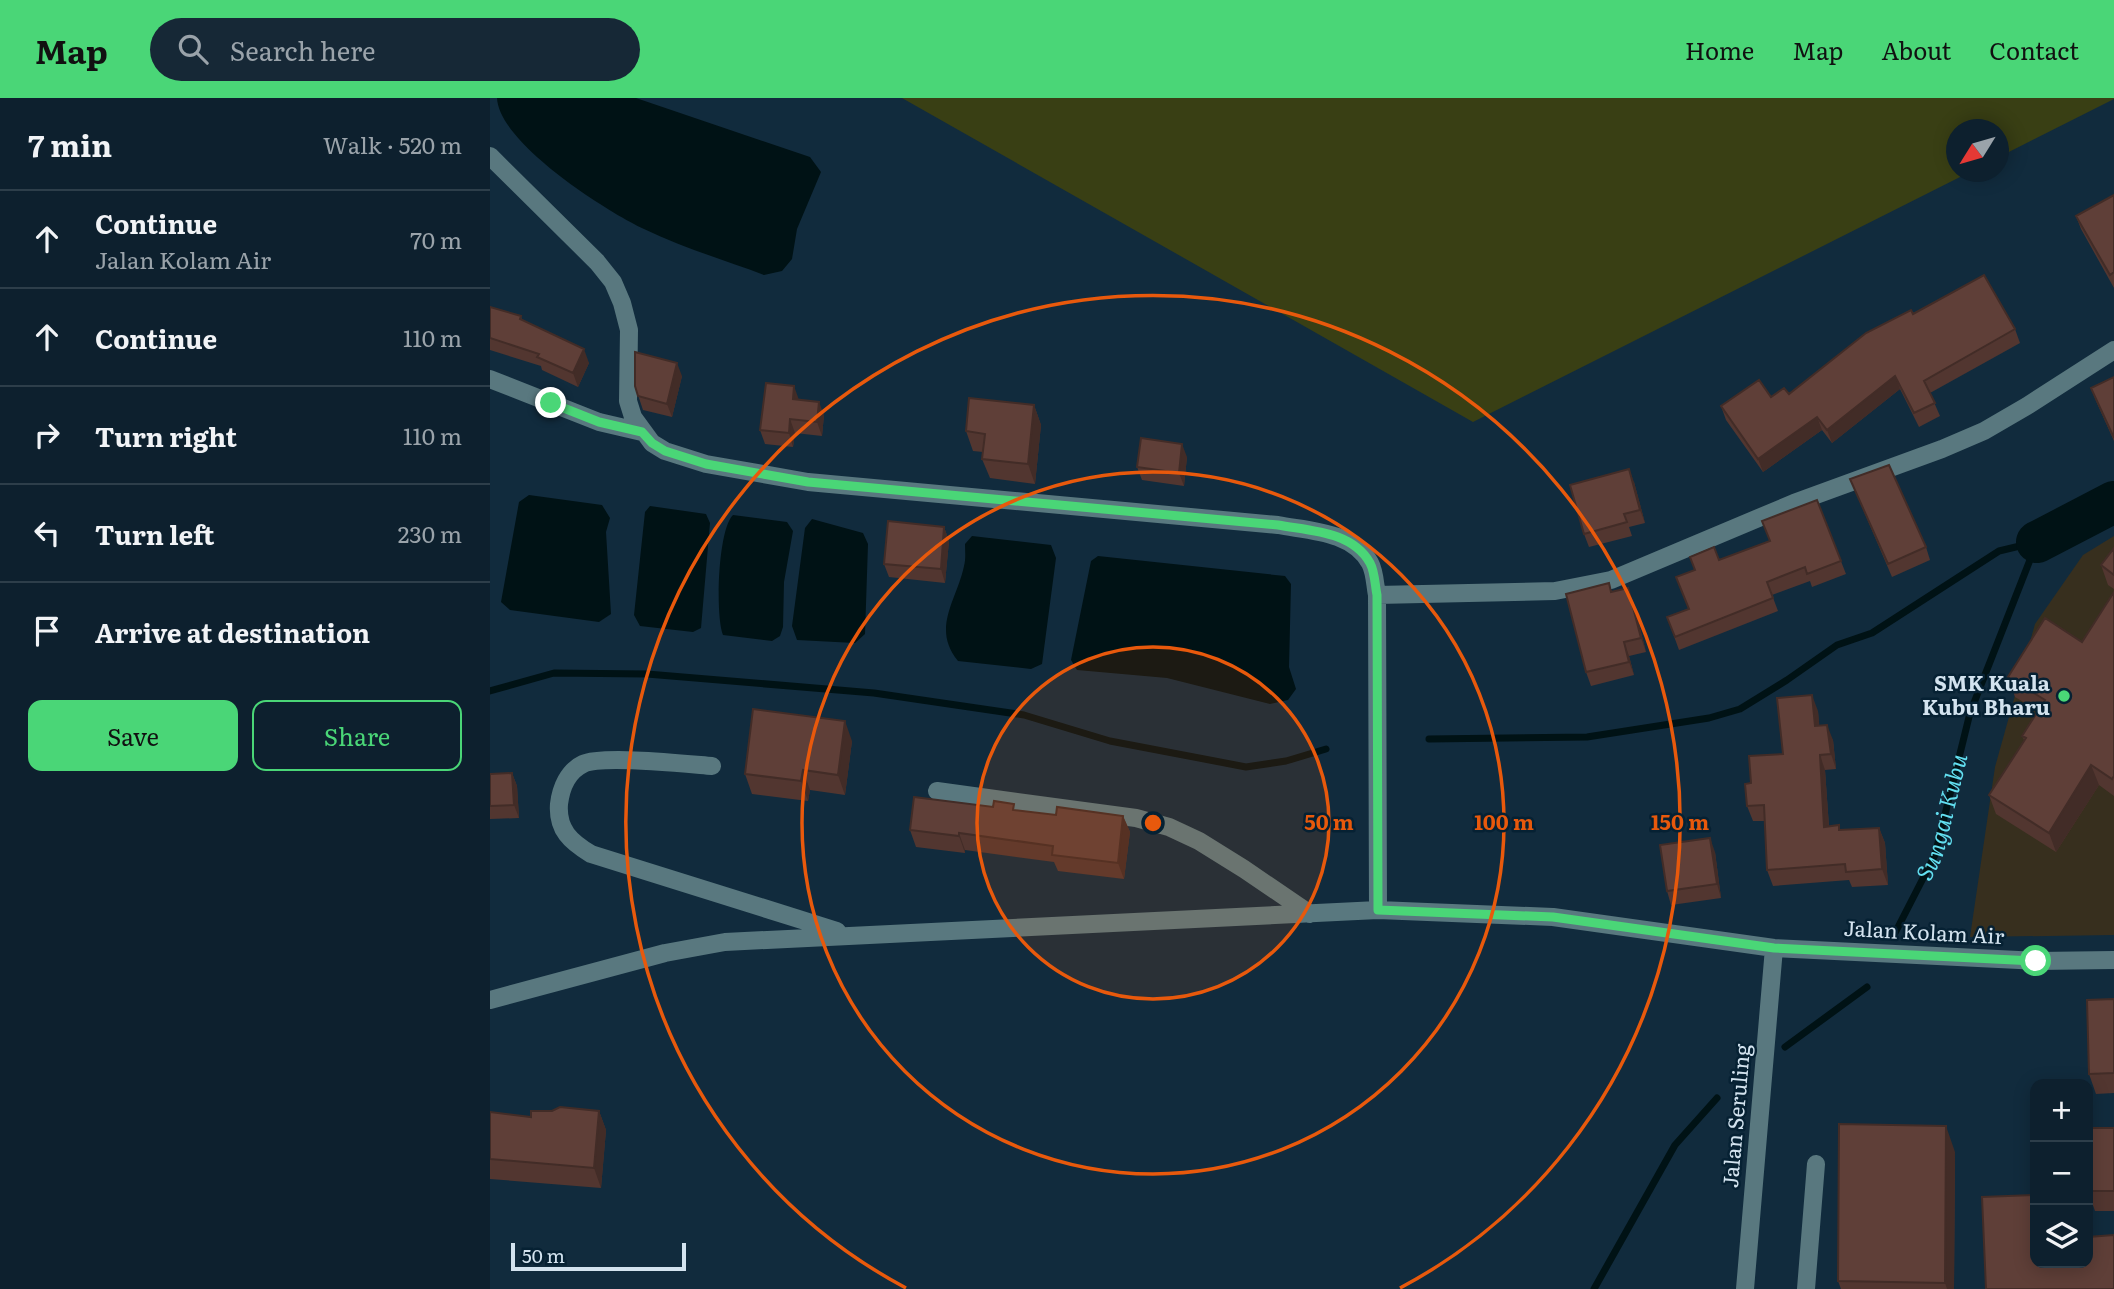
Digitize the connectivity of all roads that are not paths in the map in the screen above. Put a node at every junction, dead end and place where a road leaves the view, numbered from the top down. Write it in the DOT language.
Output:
graph roads {
  1 [pos="490,156"];
  2 [pos="2114,349"];
  3 [pos="490,379"];
  4 [pos="642,432"];
  5 [pos="1377,595"];
  6 [pos="712,766"];
  7 [pos="937,791"];
  8 [pos="1378,910"];
  9 [pos="1310,914"];
  10 [pos="849,935"];
  11 [pos="1774,948"];
  12 [pos="2114,960"];
  13 [pos="490,1000"];
  14 [pos="1816,1164"];
  15 [pos="1745,1289"];
  16 [pos="1805,1289"];
  1 -- 4 [label="street"];
  2 -- 5 [label="street"];
  3 -- 4 [label="street"];
  4 -- 5 [label="street"];
  5 -- 8 [label="street"];
  6 -- 10 [label="street"];
  7 -- 9 [label="street"];
  8 -- 9 [label="street, Jalan Kolam Air"];
  8 -- 11 [label="street, Jalan Kolam Air"];
  9 -- 10 [label="street, Jalan Kolam Air"];
  10 -- 13 [label="street, Jalan Kolam Air"];
  11 -- 12 [label="street, Jalan Kolam Air"];
  11 -- 15 [label="street, Jalan Seruling"];
  14 -- 16 [label="street"];
}
